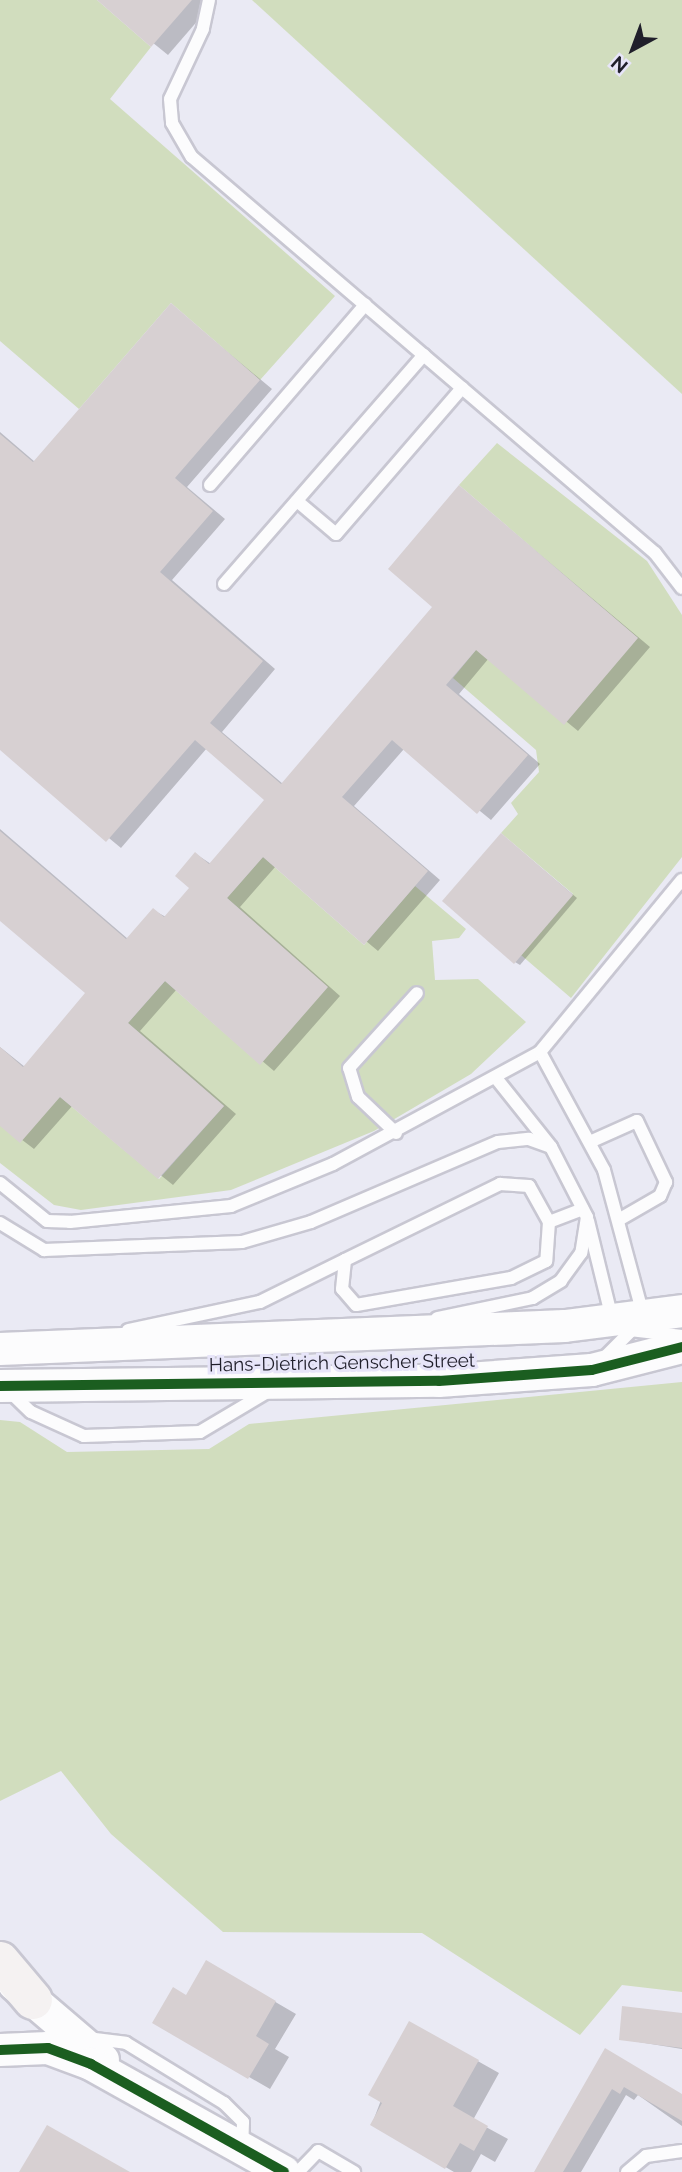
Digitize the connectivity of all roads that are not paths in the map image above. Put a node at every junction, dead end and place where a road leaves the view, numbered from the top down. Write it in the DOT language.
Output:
graph roads {
  1 [pos="209,0"];
  2 [pos="365,305"];
  3 [pos="424,355"];
  4 [pos="463,388"];
  5 [pos="210,485"];
  6 [pos="297,501"];
  7 [pos="224,584"];
  8 [pos="682,587"];
  9 [pos="682,880"];
  10 [pos="417,993"];
  11 [pos="540,1052"];
  12 [pos="496,1078"];
  13 [pos="396,1133"];
  14 [pos="592,1141"];
  15 [pos="551,1147"];
  16 [pos="0,1183"];
  17 [pos="585,1213"];
  18 [pos="620,1219"];
  19 [pos="549,1222"];
  20 [pos="0,1223"];
  21 [pos="345,1260"];
  22 [pos="682,1311"];
  23 [pos="629,1323"];
  24 [pos="682,1336"];
  25 [pos="344,1337"];
  26 [pos="682,1347"];
  27 [pos="0,1349"];
  28 [pos="592,1370"];
  29 [pos="297,1382"];
  30 [pos="2,1386"];
  31 [pos="0,1961"];
  32 [pos="0,1972"];
  33 [pos="33,2000"];
  34 [pos="77,2038"];
  35 [pos="0,2050"];
  36 [pos="134,2085"];
  37 [pos="242,2147"];
  38 [pos="682,2151"];
  39 [pos="284,2172"];
  40 [pos="298,2172"];
  41 [pos="354,2172"];
  42 [pos="627,2172"];
  1 -- 2 [label="lane"];
  2 -- 3 [label="lane"];
  2 -- 5 [label="lane"];
  3 -- 4 [label="lane"];
  3 -- 6 [label="lane"];
  4 -- 6 [label="lane"];
  4 -- 8 [label="lane"];
  6 -- 7 [label="lane"];
  9 -- 11 [label="lane"];
  10 -- 13 [label="lane"];
  11 -- 12 [label="lane"];
  11 -- 14 [label="lane"];
  12 -- 13 [label="lane"];
  12 -- 15 [label="lane"];
  13 -- 16 [label="lane"];
  14 -- 18 [label="lane"];
  14 -- 18 [label="lane"];
  15 -- 17 [label="lane"];
  15 -- 20 [label="lane"];
  17 -- 19 [label="lane"];
  17 -- 23 [label="lane"];
  17 -- 25 [label="lane"];
  18 -- 23 [label="lane"];
  19 -- 21 [label="lane"];
  19 -- 21 [label="lane"];
  21 -- 27 [label="lane"];
  22 -- 23 [label="street, Hans-Dietrich Genscher Street"];
  23 -- 24 [label="lane"];
  23 -- 25 [label="street, Hans-Dietrich Genscher Street"];
  23 -- 28 [label="lane"];
  25 -- 27 [label="street, Hans-Dietrich Genscher Street"];
  26 -- 28 [label="street, Hans-Dietrich Genscher Street"];
  28 -- 29 [label="street, Hans-Dietrich Genscher Street"];
  29 -- 30 [label="street, Hans-Dietrich Genscher Street"];
  29 -- 30 [label="lane"];
  31 -- 33 [label="main road"];
  32 -- 33 [label="street"];
  33 -- 34 [label="street"];
  34 -- 36 [label="street"];
  34 -- 37 [label="lane"];
  35 -- 36 [label="street"];
  36 -- 37 [label="street"];
  37 -- 39 [label="street"];
  38 -- 42 [label="lane"];
  40 -- 41 [label="lane"];
}
